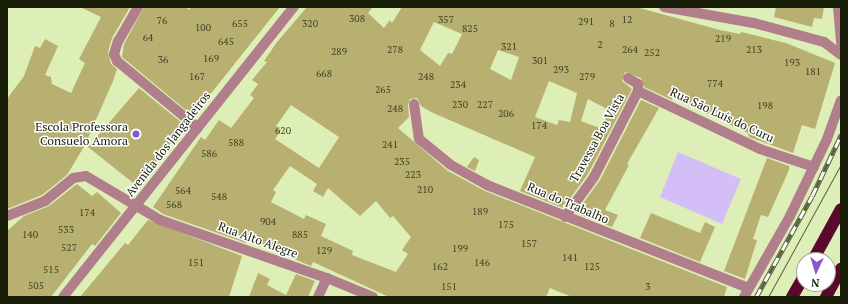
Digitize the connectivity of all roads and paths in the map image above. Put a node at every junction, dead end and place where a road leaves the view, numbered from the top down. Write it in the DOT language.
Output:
graph roads {
  1 [pos="138,7"];
  2 [pos="294,7"];
  3 [pos="664,7"];
  4 [pos="838,7"];
  5 [pos="841,44"];
  6 [pos="841,55"];
  7 [pos="628,78"];
  8 [pos="638,91"];
  9 [pos="841,100"];
  10 [pos="414,104"];
  11 [pos="198,128"];
  12 [pos="814,166"];
  13 [pos="135,207"];
  14 [pos="841,209"];
  15 [pos="7,216"];
  16 [pos="565,217"];
  17 [pos="817,252"];
  18 [pos="839,274"];
  19 [pos="327,278"];
  20 [pos="841,291"];
  21 [pos="746,293"];
  22 [pos="63,297"];
  23 [pos="318,297"];
  24 [pos="373,297"];
  25 [pos="826,297"];
  1 -- 11 [label="street"];
  2 -- 11 [label="street, Avenida dos Jangadeiros"];
  3 -- 6 [label="street"];
  4 -- 5 [label="street"];
  7 -- 8 [label="street, Rua São Luís do Curu"];
  8 -- 12 [label="street, Rua São Luís do Curu"];
  8 -- 16 [label="street, Travessa Boa Vista"];
  9 -- 12 [label="street"];
  10 -- 16 [label="street, Rua do Trabalho"];
  11 -- 13 [label="street, Avenida dos Jangadeiros"];
  12 -- 21 [label="street"];
  13 -- 15 [label="street, Rua Alto Alegre"];
  13 -- 19 [label="street, Rua Alto Alegre"];
  13 -- 22 [label="street, Avenida dos Jangadeiros"];
  14 -- 17 [label="highway"];
  16 -- 21 [label="street, Rua do Trabalho"];
  18 -- 20 [label="highway"];
  18 -- 25 [label="highway"];
  19 -- 23 [label="street"];
  19 -- 24 [label="street, Rua Alto Alegre"];
}
